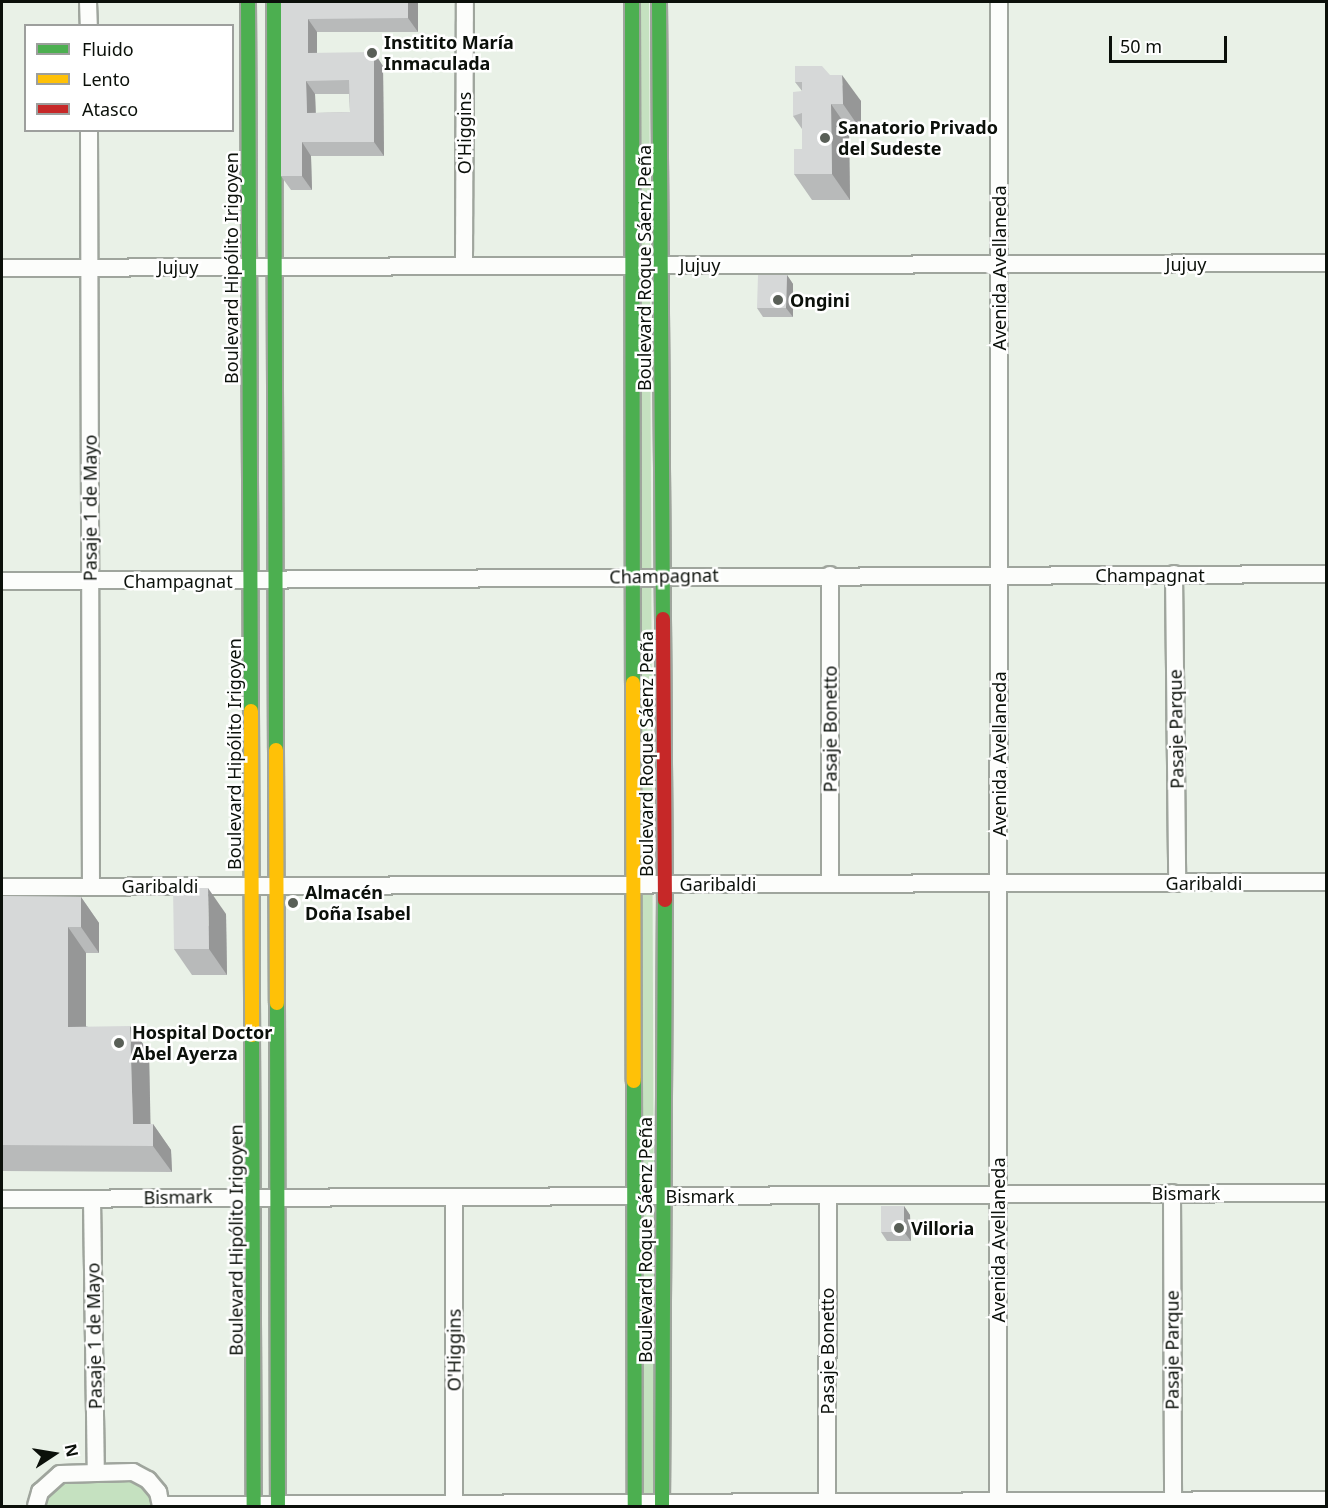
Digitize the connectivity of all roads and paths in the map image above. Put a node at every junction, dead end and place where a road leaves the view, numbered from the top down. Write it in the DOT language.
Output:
graph roads {
  1 [pos="88,2"];
  2 [pos="248,2"];
  3 [pos="274,2"];
  4 [pos="465,2"];
  5 [pos="632,2"];
  6 [pos="659,2"];
  7 [pos="999,2"];
  8 [pos="89,24"];
  9 [pos="89,132"];
  10 [pos="1326,263"];
  11 [pos="464,264"];
  12 [pos="635,265"];
  13 [pos="663,265"];
  14 [pos="999,265"];
  15 [pos="90,267"];
  16 [pos="249,267"];
  17 [pos="275,267"];
  18 [pos="2,268"];
  19 [pos="1174,574"];
  20 [pos="1326,574"];
  21 [pos="663,575"];
  22 [pos="830,575"];
  23 [pos="1000,575"];
  24 [pos="634,576"];
  25 [pos="90,580"];
  26 [pos="2,581"];
  27 [pos="250,581"];
  28 [pos="277,581"];
  29 [pos="1326,882"];
  30 [pos="1177,883"];
  31 [pos="830,884"];
  32 [pos="998,884"];
  33 [pos="635,885"];
  34 [pos="665,885"];
  35 [pos="91,886"];
  36 [pos="253,886"];
  37 [pos="279,886"];
  38 [pos="2,887"];
  39 [pos="1172,1193"];
  40 [pos="1326,1193"];
  41 [pos="999,1194"];
  42 [pos="828,1195"];
  43 [pos="255,1196"];
  44 [pos="278,1196"];
  45 [pos="635,1197"];
  46 [pos="663,1197"];
  47 [pos="92,1198"];
  48 [pos="454,1198"];
  49 [pos="2,1199"];
  50 [pos="96,1473"];
  51 [pos="1326,1500"];
  52 [pos="454,1503"];
  53 [pos="1173,1503"];
  54 [pos="254,1505"];
  55 [pos="278,1505"];
  56 [pos="635,1505"];
  57 [pos="827,1505"];
  58 [pos="998,1505"];
  59 [pos="36,1506"];
  60 [pos="162,1506"];
  61 [pos="662,1506"];
  1 -- 8 [label="street"];
  2 -- 16 [label="street, Boulevard Hipólito Irigoyen"];
  3 -- 17 [label="street"];
  4 -- 11 [label="street, O'Higgins"];
  5 -- 12 [label="street, Boulevard Roque Sáenz Peña"];
  6 -- 13 [label="street, Boulevard Roque Sáenz Peña"];
  7 -- 14 [label="street, Avenida Avellaneda"];
  9 -- 15 [label="street, Pasaje 1 de Mayo"];
  10 -- 14 [label="street, Jujuy"];
  11 -- 12 [label="street, Jujuy"];
  11 -- 17 [label="street, Jujuy"];
  12 -- 13 [label="street, Jujuy"];
  12 -- 24 [label="street, Boulevard Roque Sáenz Peña"];
  13 -- 14 [label="street, Jujuy"];
  13 -- 21 [label="street, Boulevard Roque Sáenz Peña"];
  14 -- 23 [label="street, Avenida Avellaneda"];
  15 -- 16 [label="street, Jujuy"];
  15 -- 18 [label="street, Jujuy"];
  15 -- 25 [label="street, Pasaje 1 de Mayo"];
  16 -- 17 [label="street, Jujuy"];
  16 -- 27 [label="street, Boulevard Hipólito Irigoyen"];
  17 -- 28 [label="street"];
  19 -- 20 [label="street, Champagnat"];
  19 -- 23 [label="street, Champagnat"];
  19 -- 30 [label="street, Pasaje Parque"];
  21 -- 22 [label="street, Champagnat"];
  21 -- 24 [label="street, Champagnat"];
  21 -- 34 [label="street, Boulevard Roque Sáenz Peña"];
  22 -- 23 [label="street, Champagnat"];
  22 -- 31 [label="street, Pasaje Bonetto"];
  23 -- 32 [label="street, Avenida Avellaneda"];
  24 -- 28 [label="street, Champagnat"];
  24 -- 33 [label="street, Boulevard Roque Sáenz Peña"];
  25 -- 26 [label="street, Champagnat"];
  25 -- 27 [label="street, Champagnat"];
  25 -- 35 [label="street, Pasaje 1 de Mayo"];
  27 -- 28 [label="street, Champagnat"];
  27 -- 36 [label="street, Boulevard Hipólito Irigoyen"];
  28 -- 37 [label="street"];
  29 -- 30 [label="street, Garibaldi"];
  30 -- 32 [label="street, Garibaldi"];
  31 -- 32 [label="street, Garibaldi"];
  31 -- 34 [label="street, Garibaldi"];
  32 -- 41 [label="street, Avenida Avellaneda"];
  33 -- 34 [label="street, Garibaldi"];
  33 -- 37 [label="street, Garibaldi"];
  33 -- 45 [label="street, Boulevard Roque Sáenz Peña"];
  34 -- 46 [label="street, Boulevard Roque Sáenz Peña"];
  35 -- 36 [label="street, Garibaldi"];
  35 -- 38 [label="street, Garibaldi"];
  36 -- 37 [label="street, Garibaldi"];
  36 -- 43 [label="street, Boulevard Hipólito Irigoyen"];
  37 -- 44 [label="street"];
  39 -- 40 [label="street, Bismark"];
  39 -- 41 [label="street, Bismark"];
  39 -- 53 [label="street, Pasaje Parque"];
  41 -- 42 [label="street, Bismark"];
  41 -- 58 [label="street, Avenida Avellaneda"];
  42 -- 46 [label="street, Bismark"];
  42 -- 57 [label="street, Pasaje Bonetto"];
  43 -- 44 [label="street, Bismark"];
  43 -- 47 [label="street, Bismark"];
  43 -- 54 [label="street, Boulevard Hipólito Irigoyen"];
  44 -- 48 [label="street, Bismark"];
  44 -- 55 [label="street"];
  45 -- 46 [label="street, Bismark"];
  45 -- 48 [label="street, Bismark"];
  45 -- 56 [label="street, Boulevard Roque Sáenz Peña"];
  46 -- 61 [label="street, Boulevard Roque Sáenz Peña"];
  47 -- 49 [label="street, Bismark"];
  47 -- 50 [label="street, Pasaje 1 de Mayo"];
  48 -- 52 [label="street, O'Higgins"];
  50 -- 59 [label="street"];
  50 -- 60 [label="street"];
  51 -- 53 [label="street"];
  52 -- 55 [label="street"];
  52 -- 56 [label="street"];
  53 -- 58 [label="street"];
  54 -- 55 [label="street"];
  54 -- 60 [label="street"];
  56 -- 61 [label="street"];
  57 -- 58 [label="street"];
  57 -- 61 [label="street"];
}
